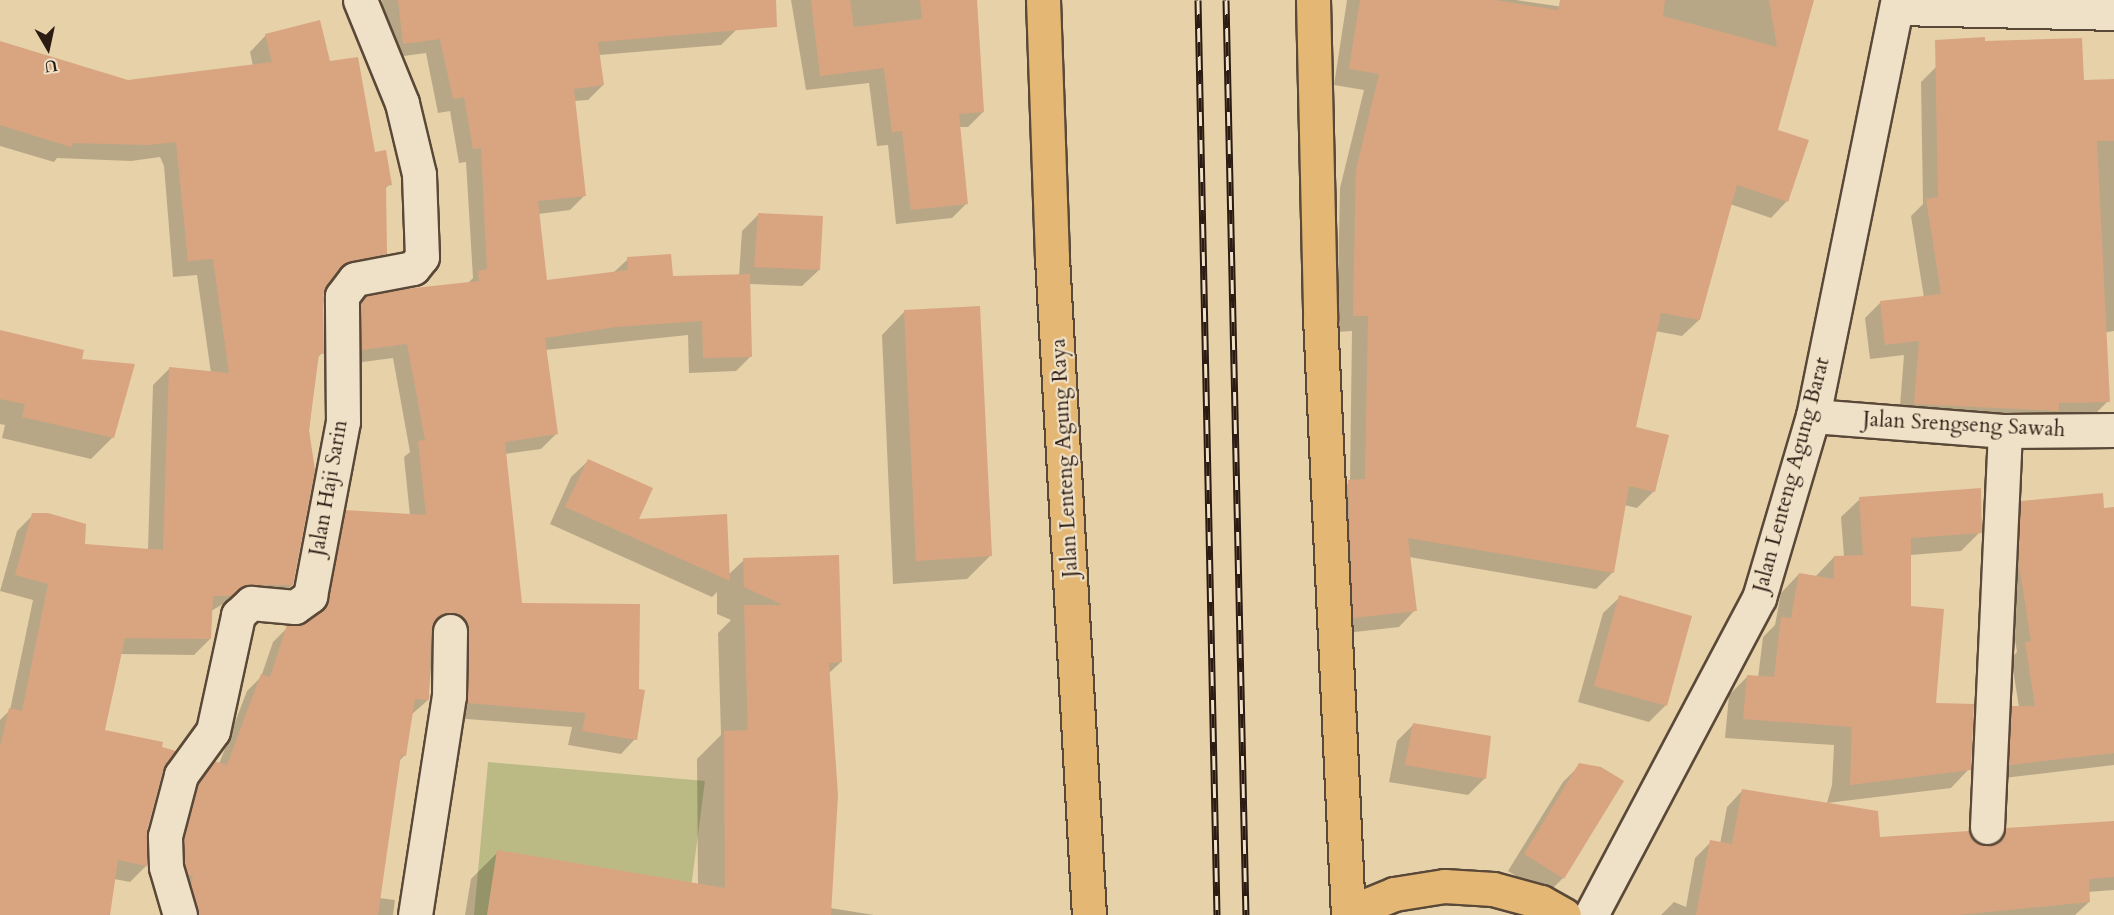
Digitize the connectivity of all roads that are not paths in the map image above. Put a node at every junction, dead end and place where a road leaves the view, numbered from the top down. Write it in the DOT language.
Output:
graph roads {
  1 [pos="360,0"];
  2 [pos="1043,0"];
  3 [pos="1313,0"];
  4 [pos="1898,4"];
  5 [pos="2114,13"];
  6 [pos="1813,416"];
  7 [pos="2005,430"];
  8 [pos="2114,430"];
  9 [pos="450,631"];
  10 [pos="1987,827"];
  11 [pos="1348,914"];
  12 [pos="180,915"];
  13 [pos="415,915"];
  14 [pos="1089,915"];
  15 [pos="1564,915"];
  16 [pos="1591,915"];
  1 -- 12 [label="street, Jalan Haji Sarin"];
  2 -- 14 [label="main road, Jalan Lenteng Agung Raya"];
  3 -- 11 [label="main road"];
  4 -- 5 [label="street"];
  4 -- 6 [label="street, Jalan Lenteng Agung Barat"];
  6 -- 7 [label="street, Jalan Srengseng Sawah"];
  6 -- 16 [label="street, Jalan Lenteng Agung Barat"];
  7 -- 8 [label="street, Jalan Srengseng Sawah"];
  7 -- 10 [label="street"];
  9 -- 13 [label="street"];
  11 -- 15 [label="main road"];
}
